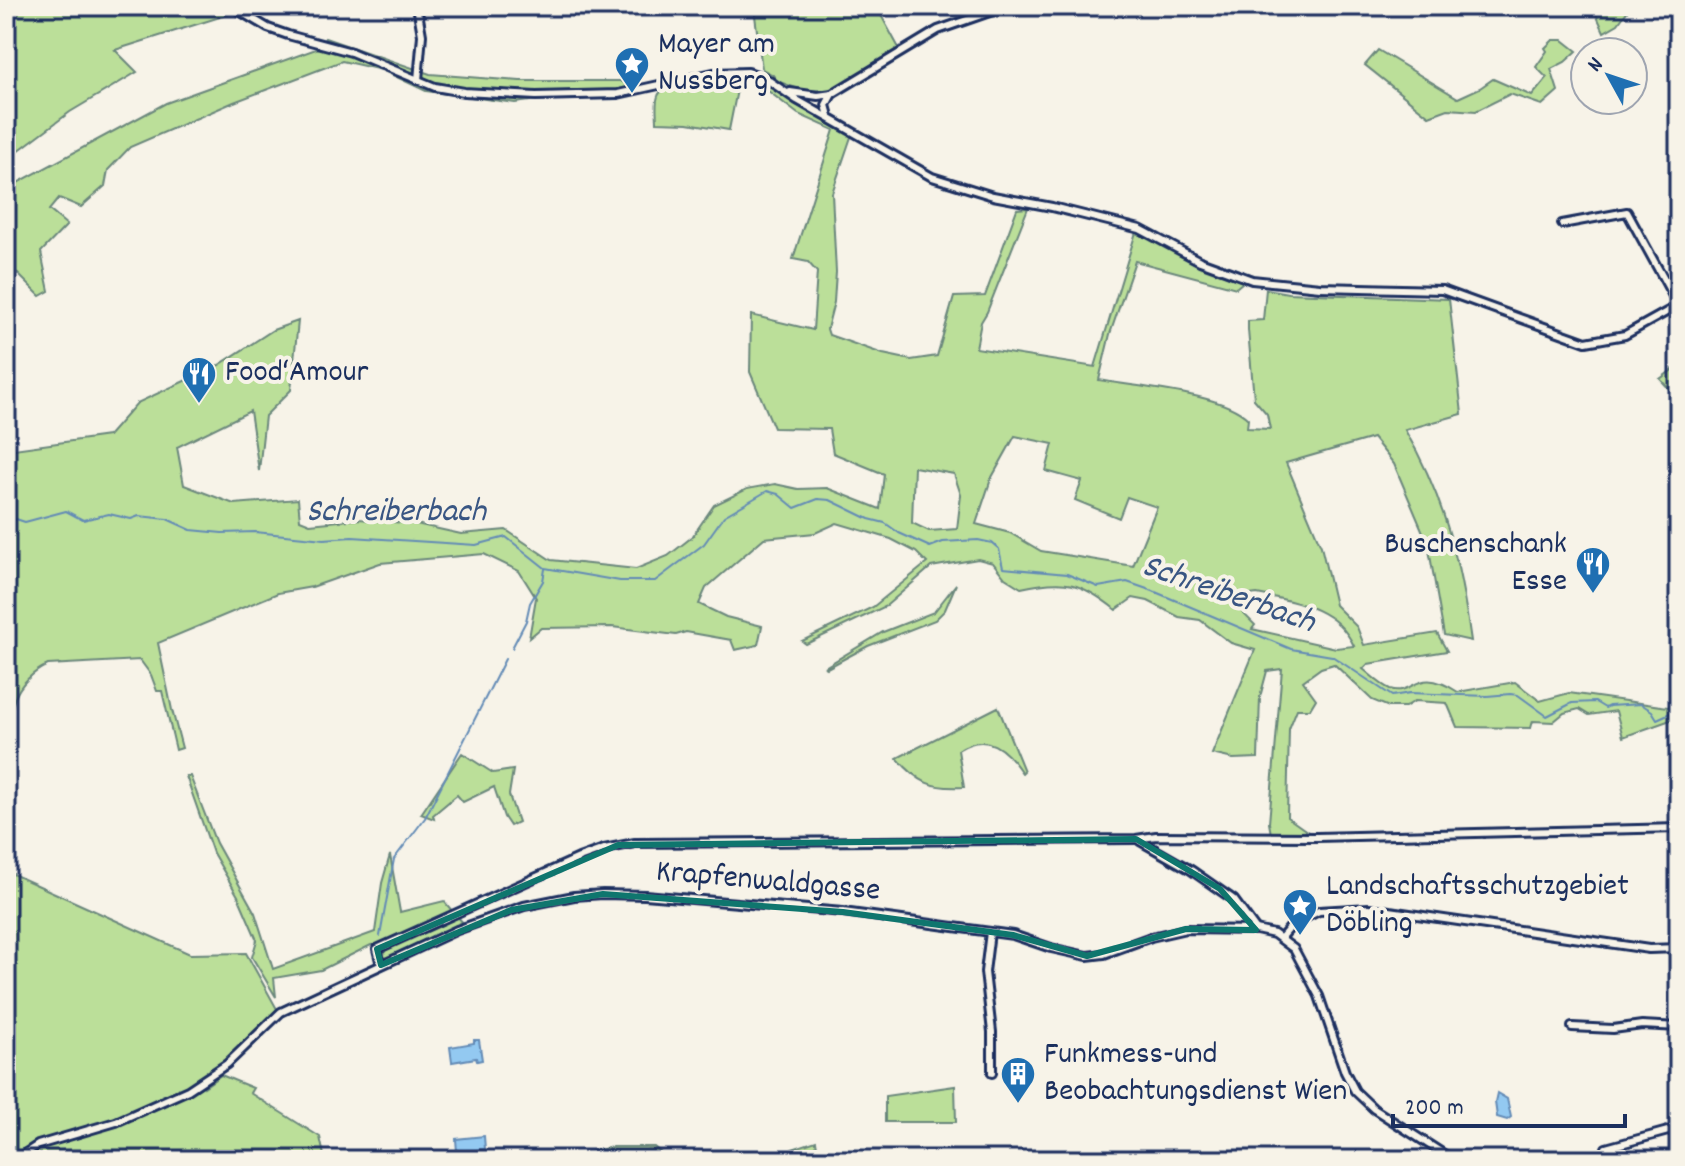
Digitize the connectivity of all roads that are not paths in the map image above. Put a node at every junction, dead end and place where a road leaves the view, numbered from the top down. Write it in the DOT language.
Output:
graph roads {
  1 [pos="231,6"];
  2 [pos="417,6"];
  3 [pos="1007,6"];
  4 [pos="418,80"];
  5 [pos="785,92"];
  6 [pos="832,94"];
  7 [pos="830,117"];
  8 [pos="1562,224"];
  9 [pos="1679,305"];
  10 [pos="1679,828"];
  11 [pos="1136,839"];
  12 [pos="1256,930"];
  13 [pos="990,932"];
  14 [pos="1282,937"];
  15 [pos="1679,948"];
  16 [pos="381,965"];
  17 [pos="1572,1027"];
  18 [pos="1679,1027"];
  19 [pos="992,1073"];
  20 [pos="1679,1128"];
  21 [pos="1606,1148"];
  22 [pos="15,1160"];
  23 [pos="1453,1160"];
  1 -- 4 [label="street"];
  2 -- 4 [label="street"];
  3 -- 6 [label="street"];
  4 -- 5 [label="street"];
  5 -- 6 [label="street"];
  5 -- 7 [label="street"];
  6 -- 7 [label="street"];
  7 -- 9 [label="street"];
  8 -- 9 [label="street"];
  10 -- 11 [label="street"];
  11 -- 12 [label="street"];
  11 -- 16 [label="street"];
  12 -- 13 [label="street, Krapfenwaldgasse"];
  12 -- 14 [label="street, Krapfenwaldgasse"];
  13 -- 16 [label="street, Krapfenwaldgasse"];
  13 -- 19 [label="street"];
  14 -- 15 [label="street"];
  14 -- 23 [label="street"];
  16 -- 22 [label="street, Krapfenwaldgasse"];
  17 -- 18 [label="street"];
  20 -- 21 [label="street"];
}
